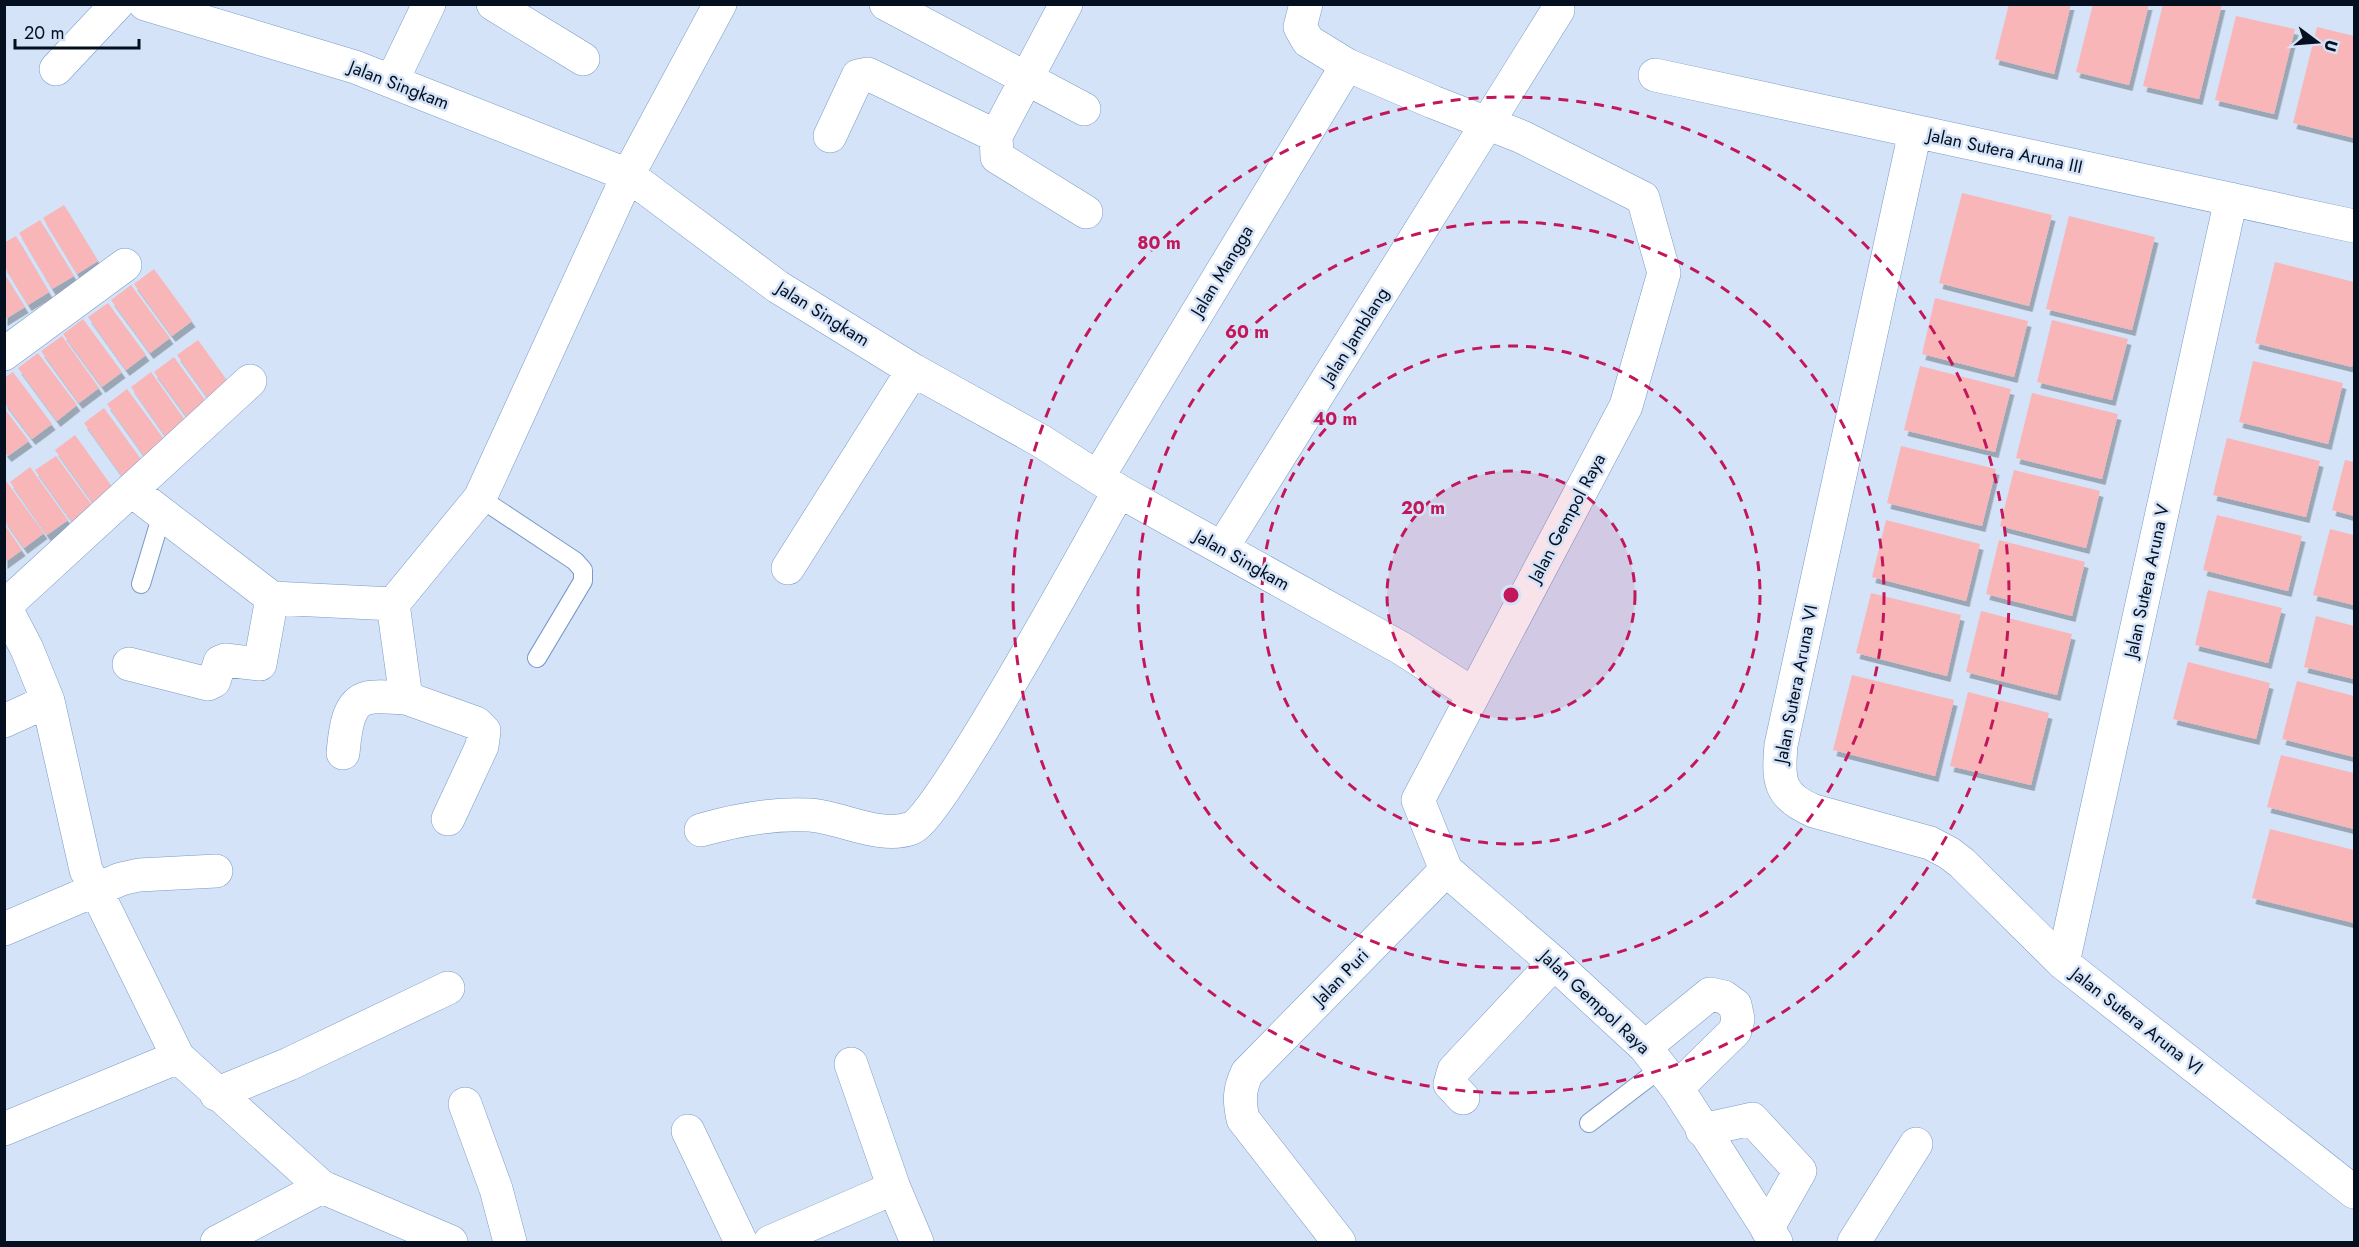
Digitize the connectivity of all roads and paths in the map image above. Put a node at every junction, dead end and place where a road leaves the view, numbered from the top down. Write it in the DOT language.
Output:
graph roads {
  1 [pos="117,4"];
  2 [pos="144,4"];
  3 [pos="429,4"];
  4 [pos="493,4"];
  5 [pos="720,4"];
  6 [pos="886,4"];
  7 [pos="1066,4"];
  8 [pos="1299,7"];
  9 [pos="1558,10"];
  10 [pos="192,11"];
  11 [pos="583,59"];
  12 [pos="1347,65"];
  13 [pos="56,69"];
  14 [pos="1655,75"];
  15 [pos="1025,80"];
  16 [pos="392,81"];
  17 [pos="1084,109"];
  18 [pos="1488,123"];
  19 [pos="1915,132"];
  20 [pos="830,136"];
  21 [pos="996,136"];
  22 [pos="628,175"];
  23 [pos="2231,200"];
  24 [pos="1086,212"];
  25 [pos="2355,226"];
  26 [pos="125,266"];
  27 [pos="4,354"];
  28 [pos="913,370"];
  29 [pos="250,381"];
  30 [pos="1108,484"];
  31 [pos="131,490"];
  32 [pos="480,498"];
  33 [pos="162,514"];
  34 [pos="1222,548"];
  35 [pos="788,568"];
  36 [pos="141,584"];
  37 [pos="272,598"];
  38 [pos="393,604"];
  39 [pos="5,606"];
  40 [pos="537,658"];
  41 [pos="129,664"];
  42 [pos="1473,694"];
  43 [pos="406,698"];
  44 [pos="48,701"];
  45 [pos="4,722"];
  46 [pos="343,753"];
  47 [pos="448,819"];
  48 [pos="701,830"];
  49 [pos="1446,870"];
  50 [pos="216,871"];
  51 [pos="94,890"];
  52 [pos="4,929"];
  53 [pos="1554,963"];
  54 [pos="2063,963"];
  55 [pos="448,988"];
  56 [pos="178,1057"];
  57 [pos="851,1064"];
  58 [pos="1661,1068"];
  59 [pos="216,1094"];
  60 [pos="1463,1098"];
  61 [pos="465,1104"];
  62 [pos="1589,1123"];
  63 [pos="4,1129"];
  64 [pos="1702,1130"];
  65 [pos="688,1131"];
  66 [pos="1916,1144"];
  67 [pos="322,1187"];
  68 [pos="894,1188"];
  69 [pos="2355,1192"];
  70 [pos="1772,1236"];
  71 [pos="217,1242"];
  72 [pos="451,1242"];
  73 [pos="510,1242"];
  74 [pos="741,1242"];
  75 [pos="770,1242"];
  76 [pos="917,1242"];
  77 [pos="1339,1242"];
  78 [pos="1854,1242"];
  1 -- 13 [label="street"];
  2 -- 10 [label="street, Jalan Singkam"];
  3 -- 16 [label="street"];
  4 -- 11 [label="street"];
  5 -- 22 [label="street"];
  6 -- 15 [label="street"];
  7 -- 15 [label="street"];
  8 -- 12 [label="street, Jalan Gempol Raya"];
  9 -- 18 [label="street, Jalan Jamblang"];
  10 -- 16 [label="street, Jalan Singkam"];
  12 -- 18 [label="street, Jalan Gempol Raya"];
  12 -- 30 [label="street, Jalan Mangga"];
  14 -- 19 [label="street, Jalan Sutera Aruna III"];
  15 -- 17 [label="street"];
  15 -- 21 [label="street"];
  16 -- 22 [label="street, Jalan Singkam"];
  18 -- 34 [label="street, Jalan Jamblang"];
  18 -- 42 [label="street, Jalan Gempol Raya"];
  19 -- 23 [label="street, Jalan Sutera Aruna III"];
  19 -- 54 [label="street, Jalan Sutera Aruna VI"];
  20 -- 21 [label="street"];
  21 -- 24 [label="street"];
  22 -- 28 [label="street, Jalan Singkam"];
  22 -- 32 [label="street"];
  23 -- 25 [label="street, Jalan Sutera Aruna III"];
  23 -- 54 [label="street, Jalan Sutera Aruna V"];
  26 -- 27 [label="street"];
  28 -- 30 [label="street, Jalan Singkam"];
  28 -- 35 [label="street"];
  29 -- 31 [label="street"];
  30 -- 34 [label="street, Jalan Singkam"];
  30 -- 48 [label="street, Jalan Mangga"];
  31 -- 33 [label="street"];
  31 -- 39 [label="street"];
  32 -- 38 [label="street"];
  32 -- 40 [label="lane"];
  33 -- 36 [label="lane"];
  33 -- 37 [label="street"];
  34 -- 42 [label="street, Jalan Singkam"];
  37 -- 38 [label="street"];
  37 -- 41 [label="street"];
  38 -- 43 [label="street"];
  39 -- 44 [label="street"];
  42 -- 49 [label="street, Jalan Gempol Raya"];
  43 -- 46 [label="street"];
  43 -- 47 [label="street"];
  44 -- 45 [label="street"];
  44 -- 51 [label="street"];
  49 -- 53 [label="street, Jalan Gempol Raya"];
  49 -- 77 [label="street, Jalan Puri"];
  50 -- 51 [label="street"];
  51 -- 52 [label="street"];
  51 -- 56 [label="street"];
  53 -- 58 [label="street, Jalan Gempol Raya"];
  53 -- 60 [label="street"];
  54 -- 69 [label="street, Jalan Sutera Aruna VI"];
  55 -- 59 [label="street"];
  56 -- 59 [label="street"];
  56 -- 63 [label="street"];
  57 -- 68 [label="street"];
  58 -- 62 [label="lane"];
  58 -- 64 [label="street, Jalan Gempol Raya"];
  59 -- 67 [label="street"];
  61 -- 73 [label="street"];
  64 -- 70 [label="street, Jalan Gempol Raya"];
  64 -- 70 [label="street"];
  65 -- 74 [label="street"];
  66 -- 78 [label="street"];
  67 -- 71 [label="street"];
  67 -- 72 [label="street"];
  68 -- 75 [label="street"];
  68 -- 76 [label="street"];
}
